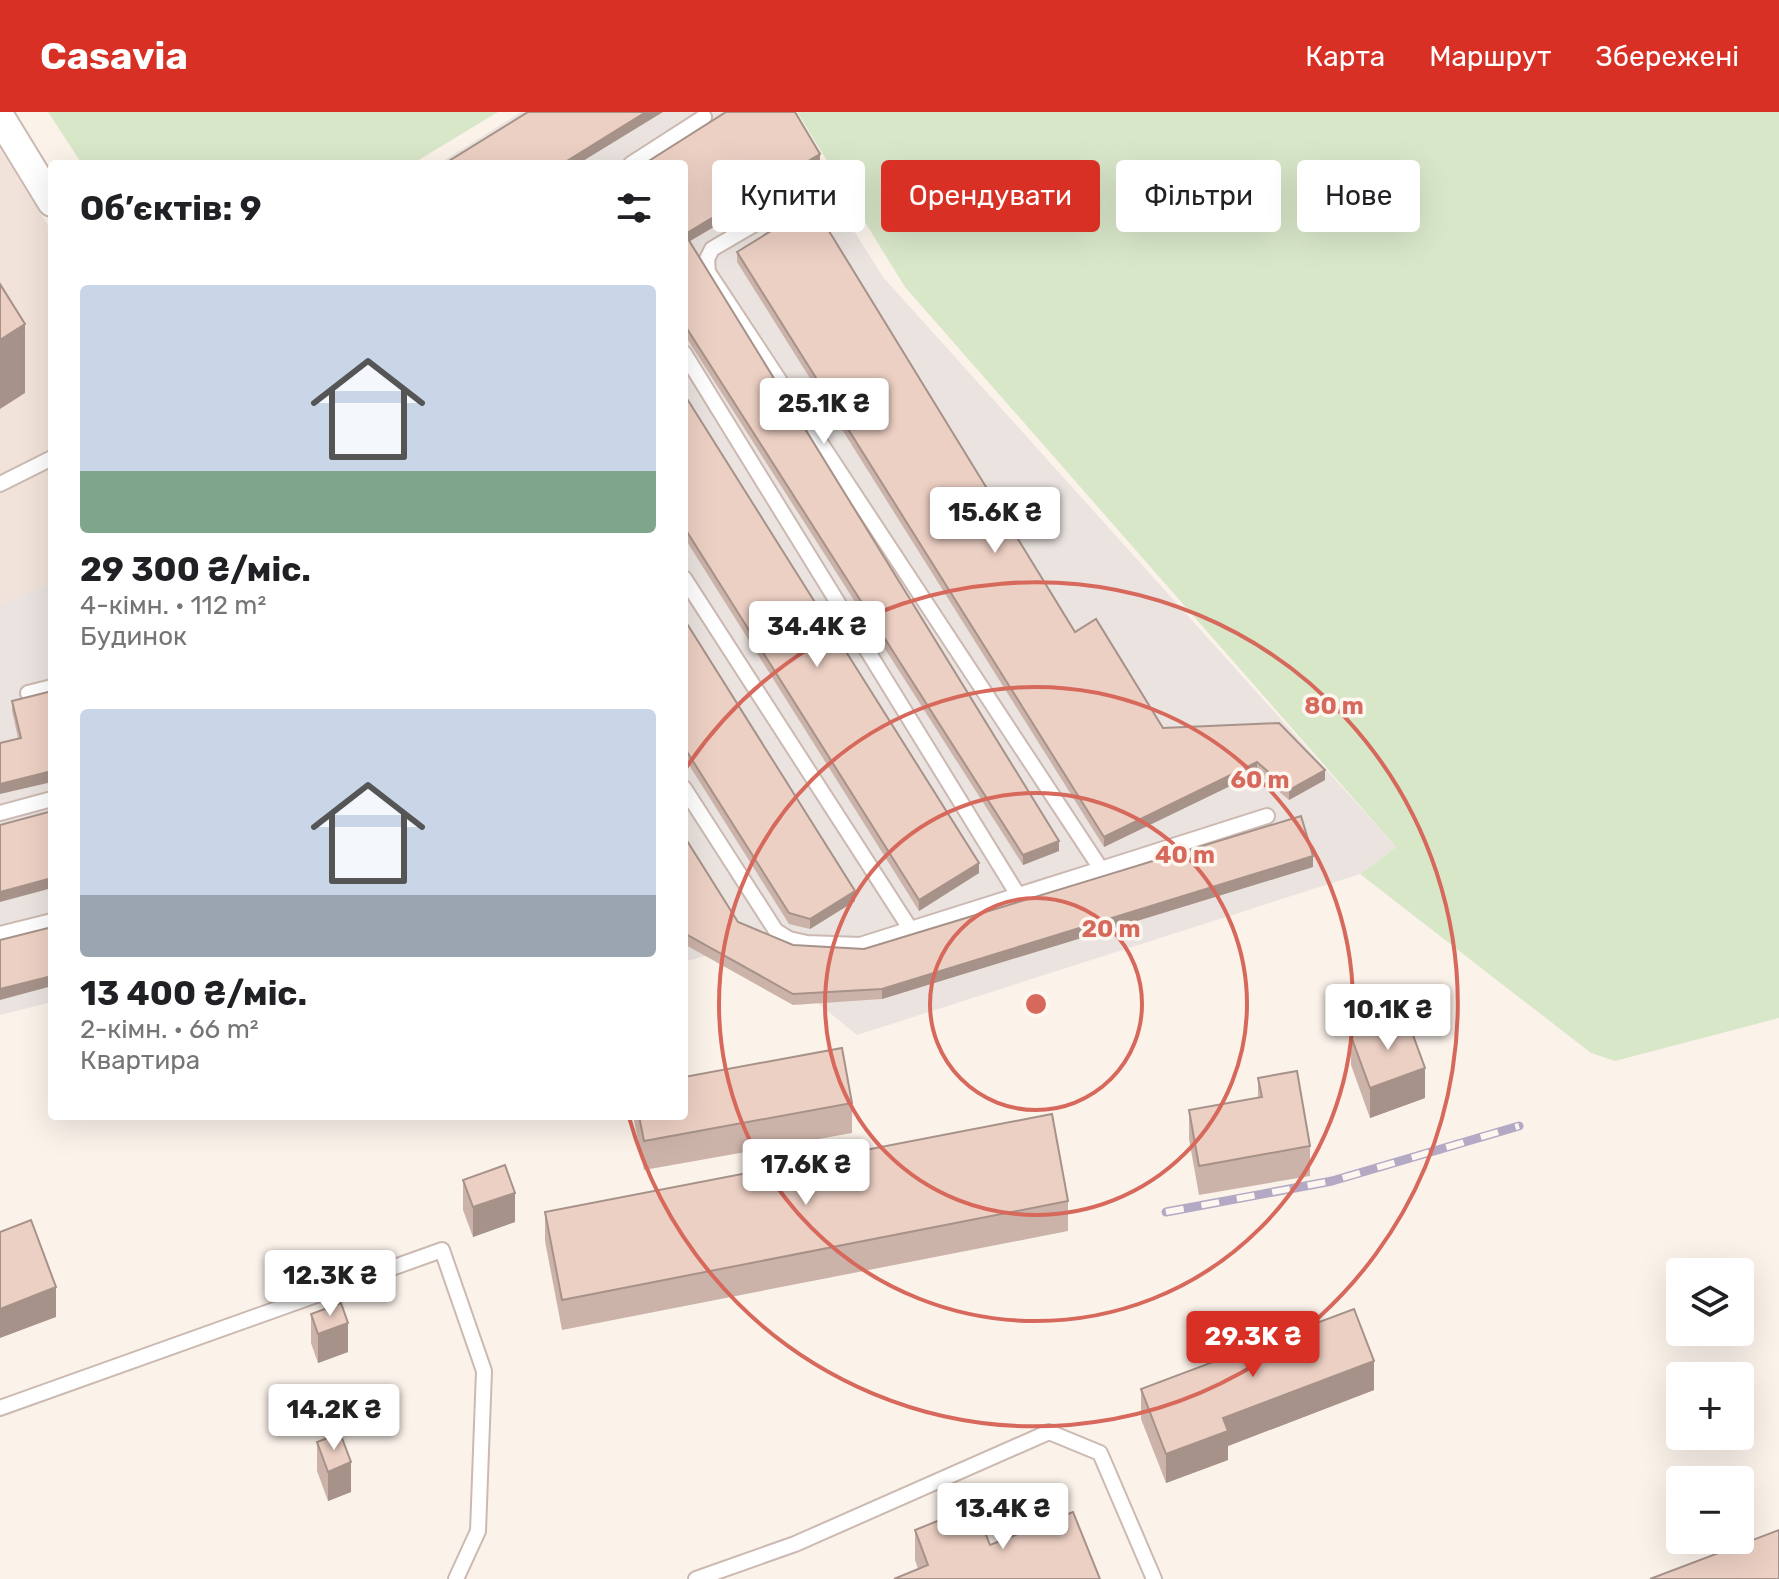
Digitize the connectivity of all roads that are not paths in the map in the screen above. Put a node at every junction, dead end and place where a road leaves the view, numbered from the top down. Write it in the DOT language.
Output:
graph roads {
  1 [pos="0,117"];
  2 [pos="704,117"];
  3 [pos="637,160"];
  4 [pos="48,195"];
  5 [pos="741,232"];
  6 [pos="688,359"];
  7 [pos="48,460"];
  8 [pos="0,484"];
  9 [pos="688,584"];
  10 [pos="48,688"];
  11 [pos="28,693"];
  12 [pos="688,794"];
  13 [pos="48,800"];
  14 [pos="0,813"];
  15 [pos="1267,816"];
  16 [pos="1101,869"];
  17 [pos="1018,895"];
  18 [pos="48,922"];
  19 [pos="911,930"];
  20 [pos="0,934"];
  21 [pos="0,1408"];
  22 [pos="456,1579"];
  23 [pos="696,1579"];
  24 [pos="1154,1579"];
  1 -- 4 [label="street"];
  2 -- 3 [label="lane"];
  5 -- 16 [label="lane"];
  6 -- 17 [label="lane"];
  7 -- 8 [label="lane"];
  9 -- 19 [label="lane"];
  10 -- 11 [label="lane"];
  12 -- 19 [label="lane"];
  13 -- 14 [label="lane"];
  15 -- 16 [label="lane"];
  16 -- 17 [label="lane"];
  17 -- 19 [label="lane"];
  18 -- 20 [label="lane"];
  21 -- 22 [label="lane"];
  23 -- 24 [label="lane"];
}
